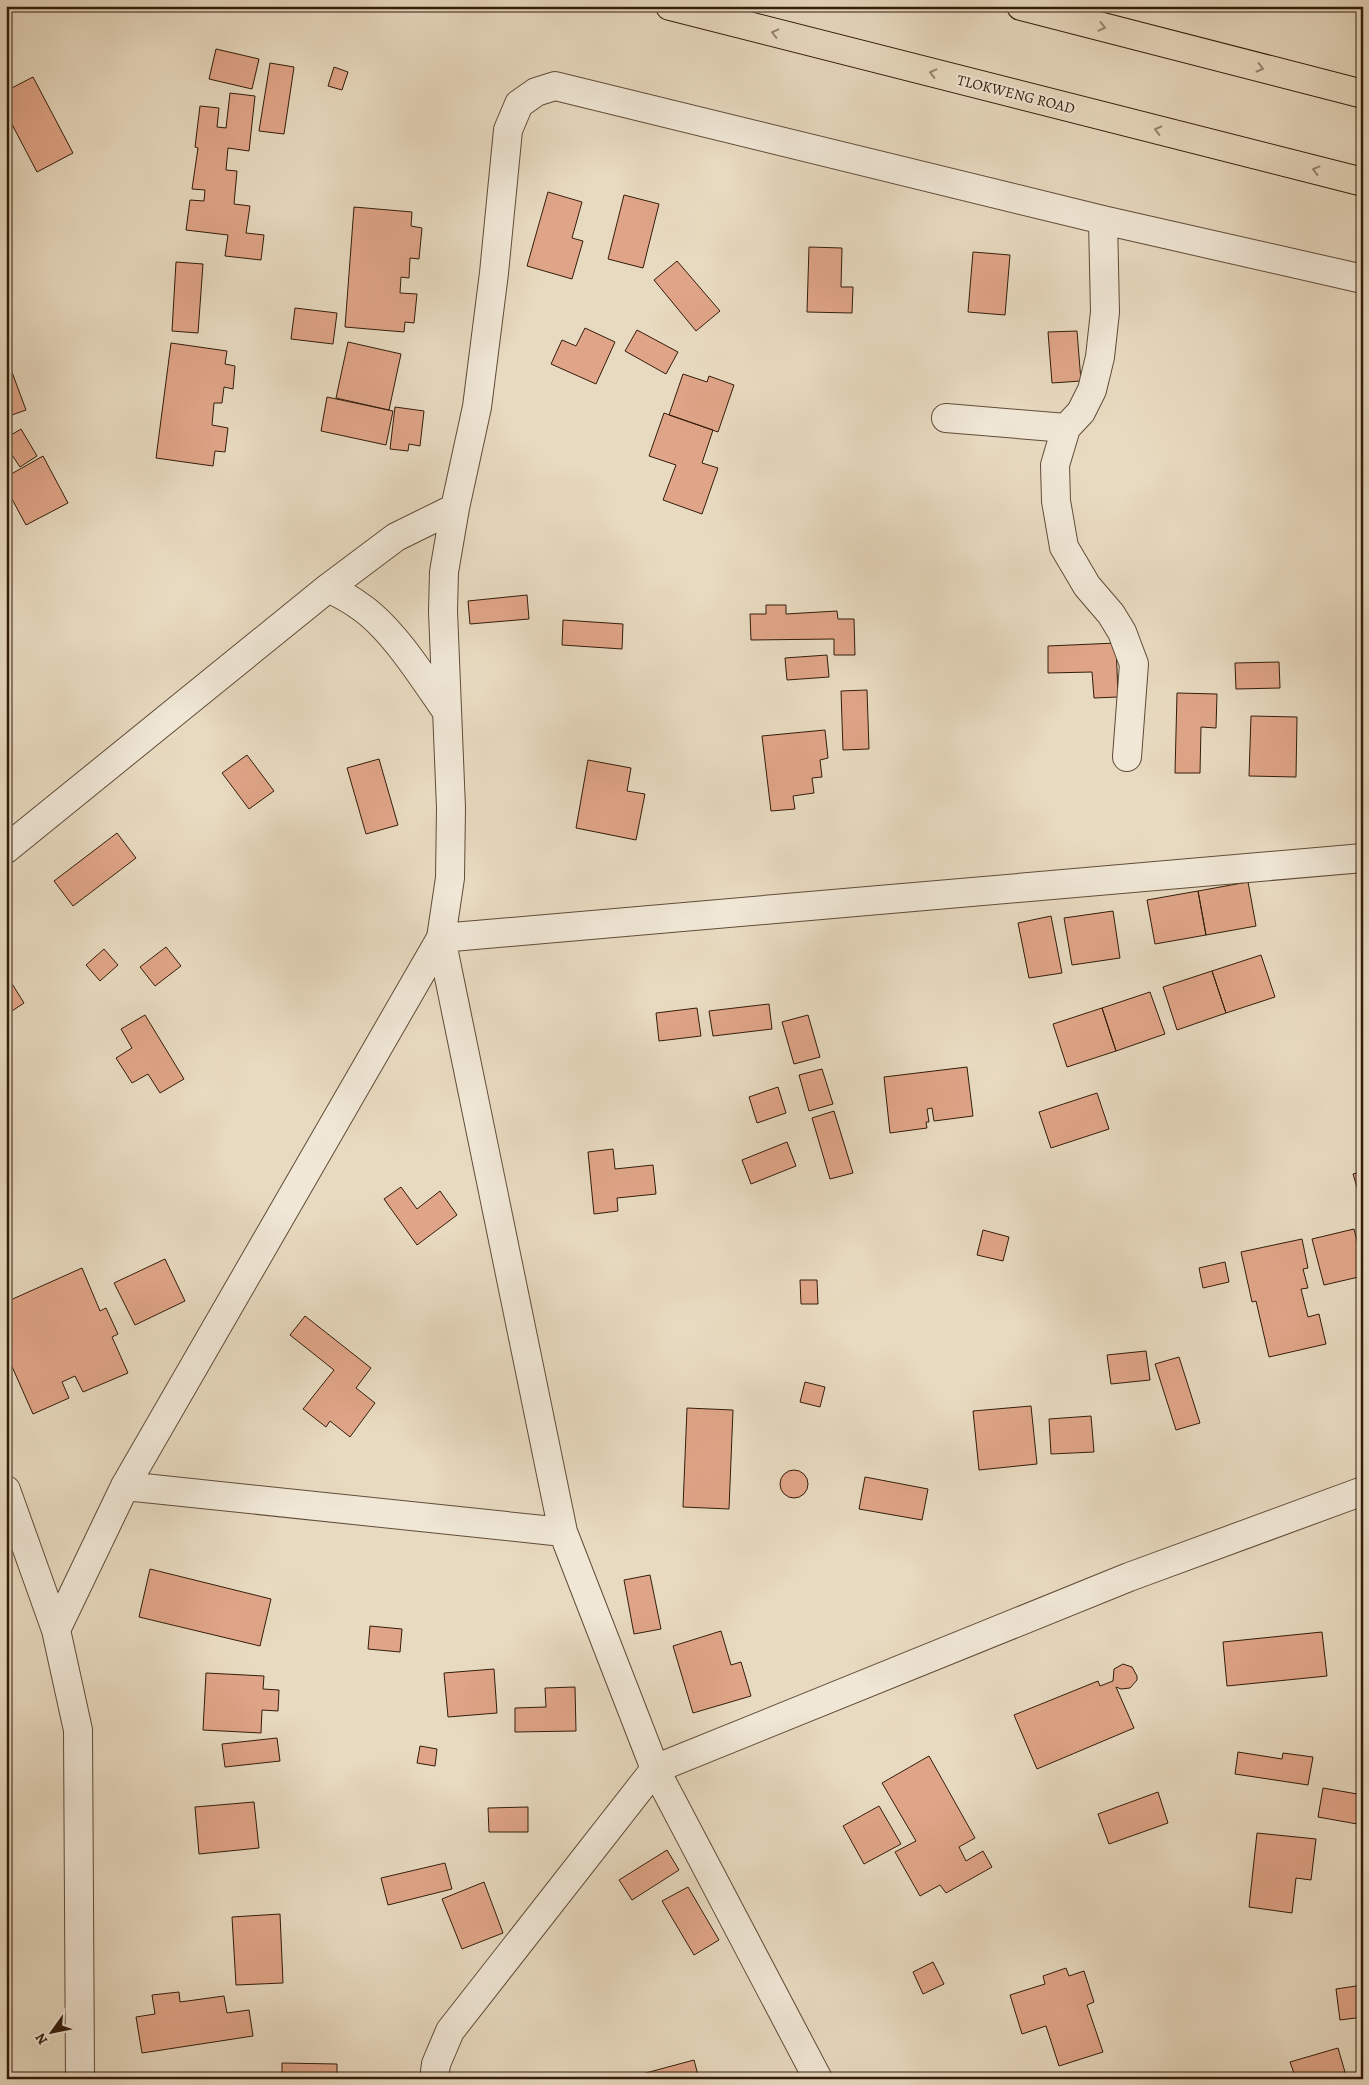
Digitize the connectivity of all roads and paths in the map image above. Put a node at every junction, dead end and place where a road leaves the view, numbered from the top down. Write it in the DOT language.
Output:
graph roads {
  1 [pos="670,6"];
  2 [pos="1021,6"];
  3 [pos="1363,94"];
  4 [pos="1363,182"];
  5 [pos="1102,220"];
  6 [pos="1363,279"];
  7 [pos="946,418"];
  8 [pos="1066,428"];
  9 [pos="454,508"];
  10 [pos="328,588"];
  11 [pos="447,712"];
  12 [pos="1127,757"];
  13 [pos="6,849"];
  14 [pos="1363,858"];
  15 [pos="441,938"];
  16 [pos="125,1486"];
  17 [pos="6,1490"];
  18 [pos="1363,1491"];
  19 [pos="563,1532"];
  20 [pos="56,1630"];
  21 [pos="655,1769"];
  22 [pos="80,2079"];
  23 [pos="434,2079"];
  24 [pos="818,2079"];
  4 -- 1 [label="main road, TLOKWENG ROAD, one-way"];
  2 -- 3 [label="main road, one-way"];
  5 -- 6 [label="street"];
  5 -- 8 [label="street"];
  5 -- 9 [label="street"];
  7 -- 8 [label="street"];
  8 -- 12 [label="street"];
  9 -- 10 [label="street"];
  9 -- 11 [label="street"];
  10 -- 11 [label="street"];
  10 -- 13 [label="street"];
  11 -- 15 [label="street"];
  14 -- 15 [label="street"];
  15 -- 16 [label="street"];
  15 -- 19 [label="street"];
  16 -- 19 [label="street"];
  16 -- 20 [label="street"];
  17 -- 20 [label="street"];
  18 -- 21 [label="street"];
  19 -- 21 [label="street"];
  20 -- 22 [label="street"];
  21 -- 23 [label="street"];
  21 -- 24 [label="street"];
}
